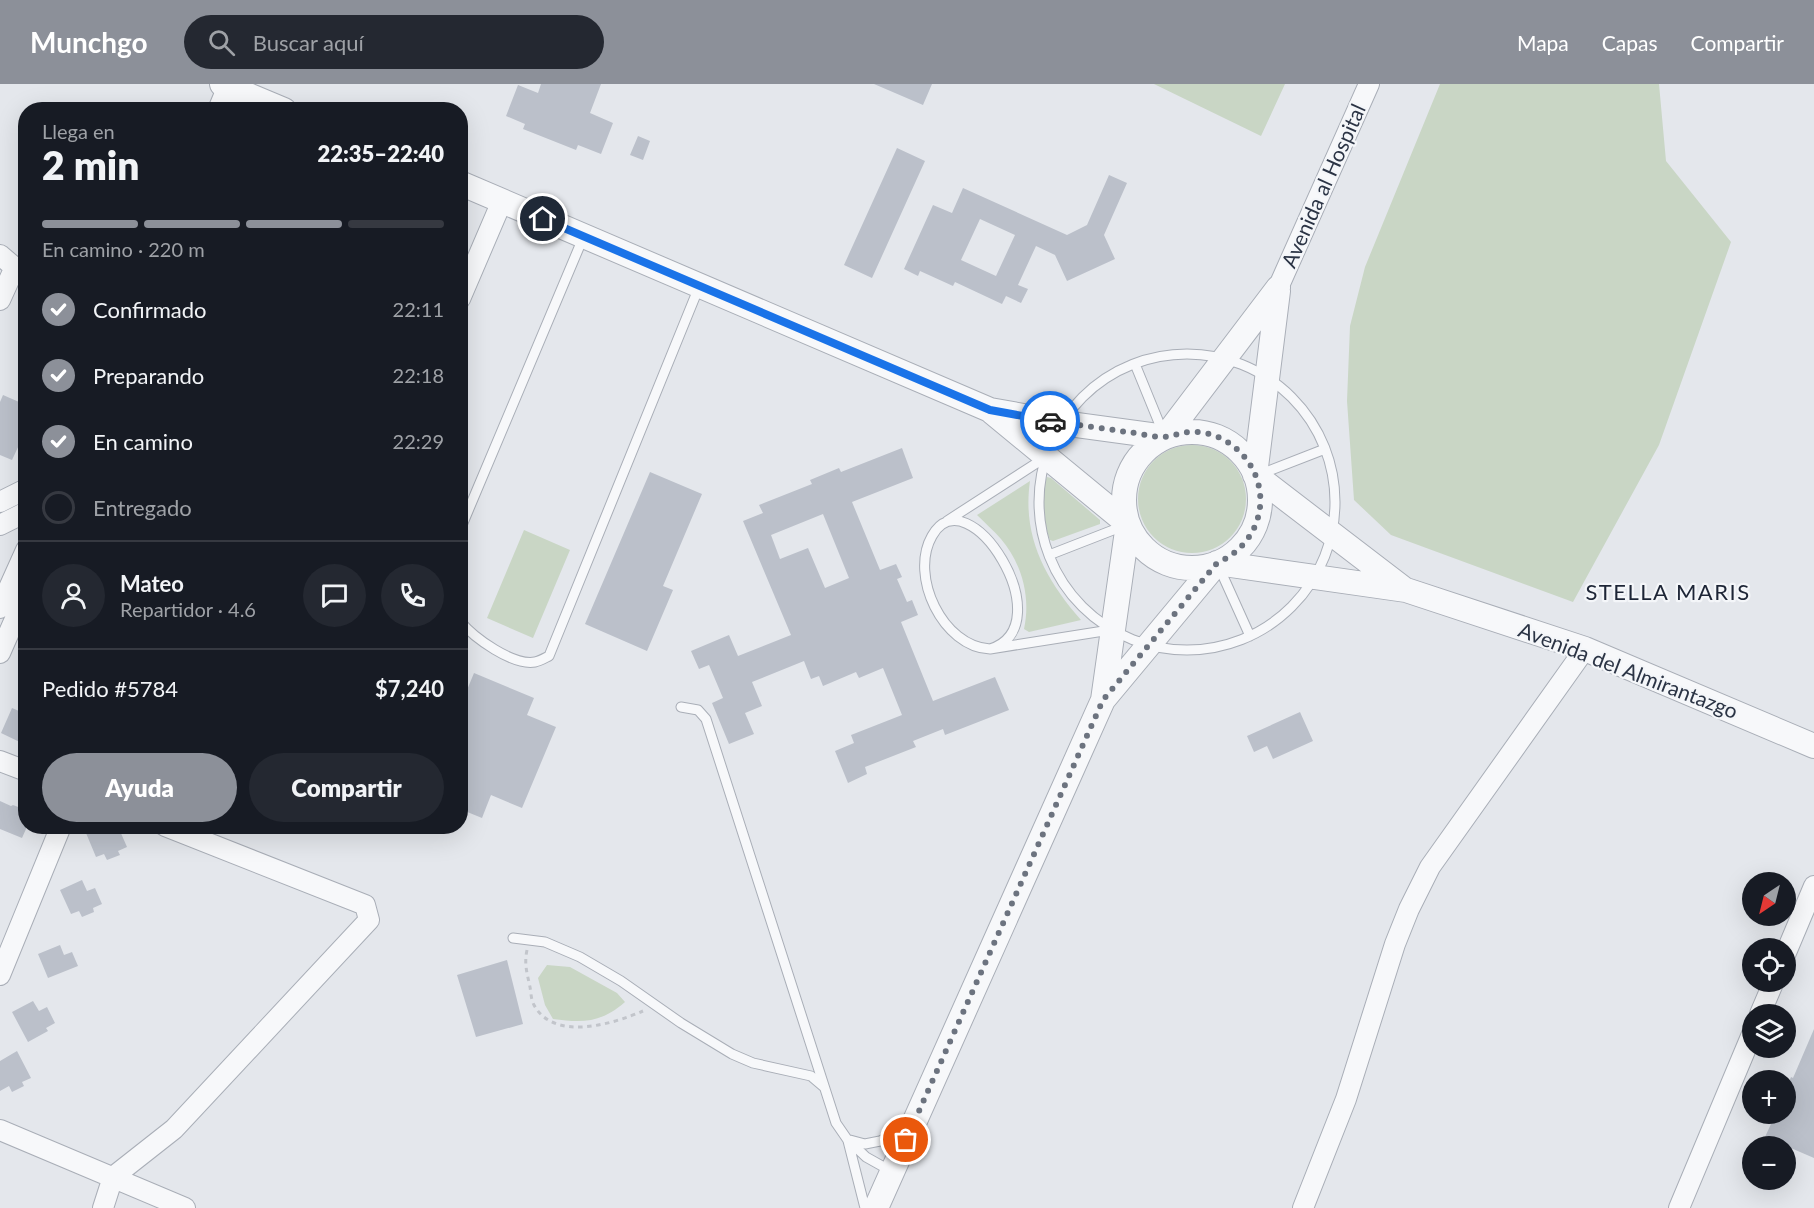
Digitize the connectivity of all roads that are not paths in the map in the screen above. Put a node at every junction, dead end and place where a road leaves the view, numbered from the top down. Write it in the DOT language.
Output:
graph roads {
  1 [pos="1369,84"];
  2 [pos="232,93"];
  3 [pos="260,102"];
  4 [pos="468,186"];
  5 [pos="502,201"];
  6 [pos="584,236"];
  7 [pos="13,266"];
  8 [pos="468,280"];
  9 [pos="700,286"];
  10 [pos="1278,288"];
  11 [pos="0,300"];
  12 [pos="1225,360"];
  13 [pos="1135,364"];
  14 [pos="1266,378"];
  15 [pos="990,410"];
  16 [pos="1062,423"];
  17 [pos="1165,437"];
  18 [pos="1324,449"];
  19 [pos="1046,457"];
  20 [pos="1256,476"];
  21 [pos="18,493"];
  22 [pos="0,502"];
  23 [pos="468,511"];
  24 [pos="18,516"];
  25 [pos="1128,524"];
  26 [pos="0,525"];
  27 [pos="941,525"];
  28 [pos="1331,535"];
  29 [pos="1049,555"];
  30 [pos="1217,563"];
  31 [pos="18,568"];
  32 [pos="1314,577"];
  33 [pos="1406,590"];
  34 [pos="0,608"];
  35 [pos="18,612"];
  36 [pos="468,628"];
  37 [pos="1114,630"];
  38 [pos="1250,636"];
  39 [pos="1149,645"];
  40 [pos="990,649"];
  41 [pos="1585,649"];
  42 [pos="0,653"];
  43 [pos="1103,700"];
  44 [pos="681,707"];
  45 [pos="1814,746"];
  46 [pos="0,761"];
  47 [pos="18,768"];
  48 [pos="59,834"];
  49 [pos="185,834"];
  50 [pos="1814,886"];
  51 [pos="513,938"];
  52 [pos="1792,938"];
  53 [pos="0,975"];
  54 [pos="1742,1058"];
  55 [pos="824,1087"];
  56 [pos="913,1125"];
  57 [pos="0,1130"];
  58 [pos="847,1139"];
  59 [pos="892,1171"];
  60 [pos="113,1178"];
  61 [pos="103,1208"];
  62 [pos="185,1208"];
  63 [pos="865,1208"];
  64 [pos="876,1208"];
  65 [pos="1303,1208"];
  66 [pos="1679,1208"];
  1 -- 10 [label="street, Avenida al Hospital"];
  2 -- 3 [label="street"];
  4 -- 5 [label="street"];
  5 -- 6 [label="street"];
  5 -- 8 [label="street"];
  6 -- 9 [label="street"];
  6 -- 23 [label="lane"];
  7 -- 11 [label="street"];
  9 -- 15 [label="street"];
  9 -- 36 [label="lane"];
  10 -- 12 [label="street"];
  10 -- 14 [label="street"];
  12 -- 13 [label="lane"];
  12 -- 14 [label="lane"];
  12 -- 17 [label="street"];
  13 -- 16 [label="lane"];
  13 -- 17 [label="lane"];
  14 -- 18 [label="lane"];
  14 -- 20 [label="street"];
  15 -- 16 [label="street"];
  15 -- 19 [label="street"];
  16 -- 17 [label="street"];
  16 -- 19 [label="lane"];
  17 -- 20 [label="street"];
  17 -- 25 [label="street"];
  18 -- 20 [label="lane"];
  18 -- 28 [label="lane"];
  19 -- 25 [label="street"];
  19 -- 27 [label="lane"];
  19 -- 29 [label="lane"];
  20 -- 28 [label="street"];
  20 -- 30 [label="street"];
  21 -- 22 [label="street"];
  24 -- 26 [label="street"];
  25 -- 29 [label="lane"];
  25 -- 30 [label="street"];
  25 -- 37 [label="street"];
  27 -- 40 [label="lane"];
  27 -- 40 [label="lane"];
  28 -- 32 [label="lane"];
  28 -- 33 [label="street"];
  29 -- 37 [label="lane"];
  30 -- 32 [label="street"];
  30 -- 38 [label="lane"];
  30 -- 39 [label="street"];
  31 -- 34 [label="street"];
  32 -- 33 [label="street"];
  32 -- 38 [label="lane"];
  33 -- 41 [label="street, Avenida del Almirantazgo"];
  35 -- 42 [label="street"];
  37 -- 39 [label="lane"];
  37 -- 40 [label="lane"];
  37 -- 43 [label="street"];
  38 -- 39 [label="lane"];
  39 -- 43 [label="street"];
  41 -- 45 [label="street, Avenida del Almirantazgo"];
  41 -- 65 [label="street"];
  43 -- 56 [label="street"];
  44 -- 55 [label="lane"];
  46 -- 47 [label="street"];
  48 -- 53 [label="street"];
  49 -- 60 [label="street"];
  50 -- 52 [label="street"];
  51 -- 55 [label="lane"];
  54 -- 66 [label="street"];
  55 -- 58 [label="lane"];
  56 -- 58 [label="lane"];
  56 -- 59 [label="street"];
  57 -- 60 [label="street"];
  58 -- 59 [label="lane"];
  58 -- 63 [label="lane"];
  59 -- 64 [label="street"];
  60 -- 61 [label="street"];
  60 -- 62 [label="street"];
}
